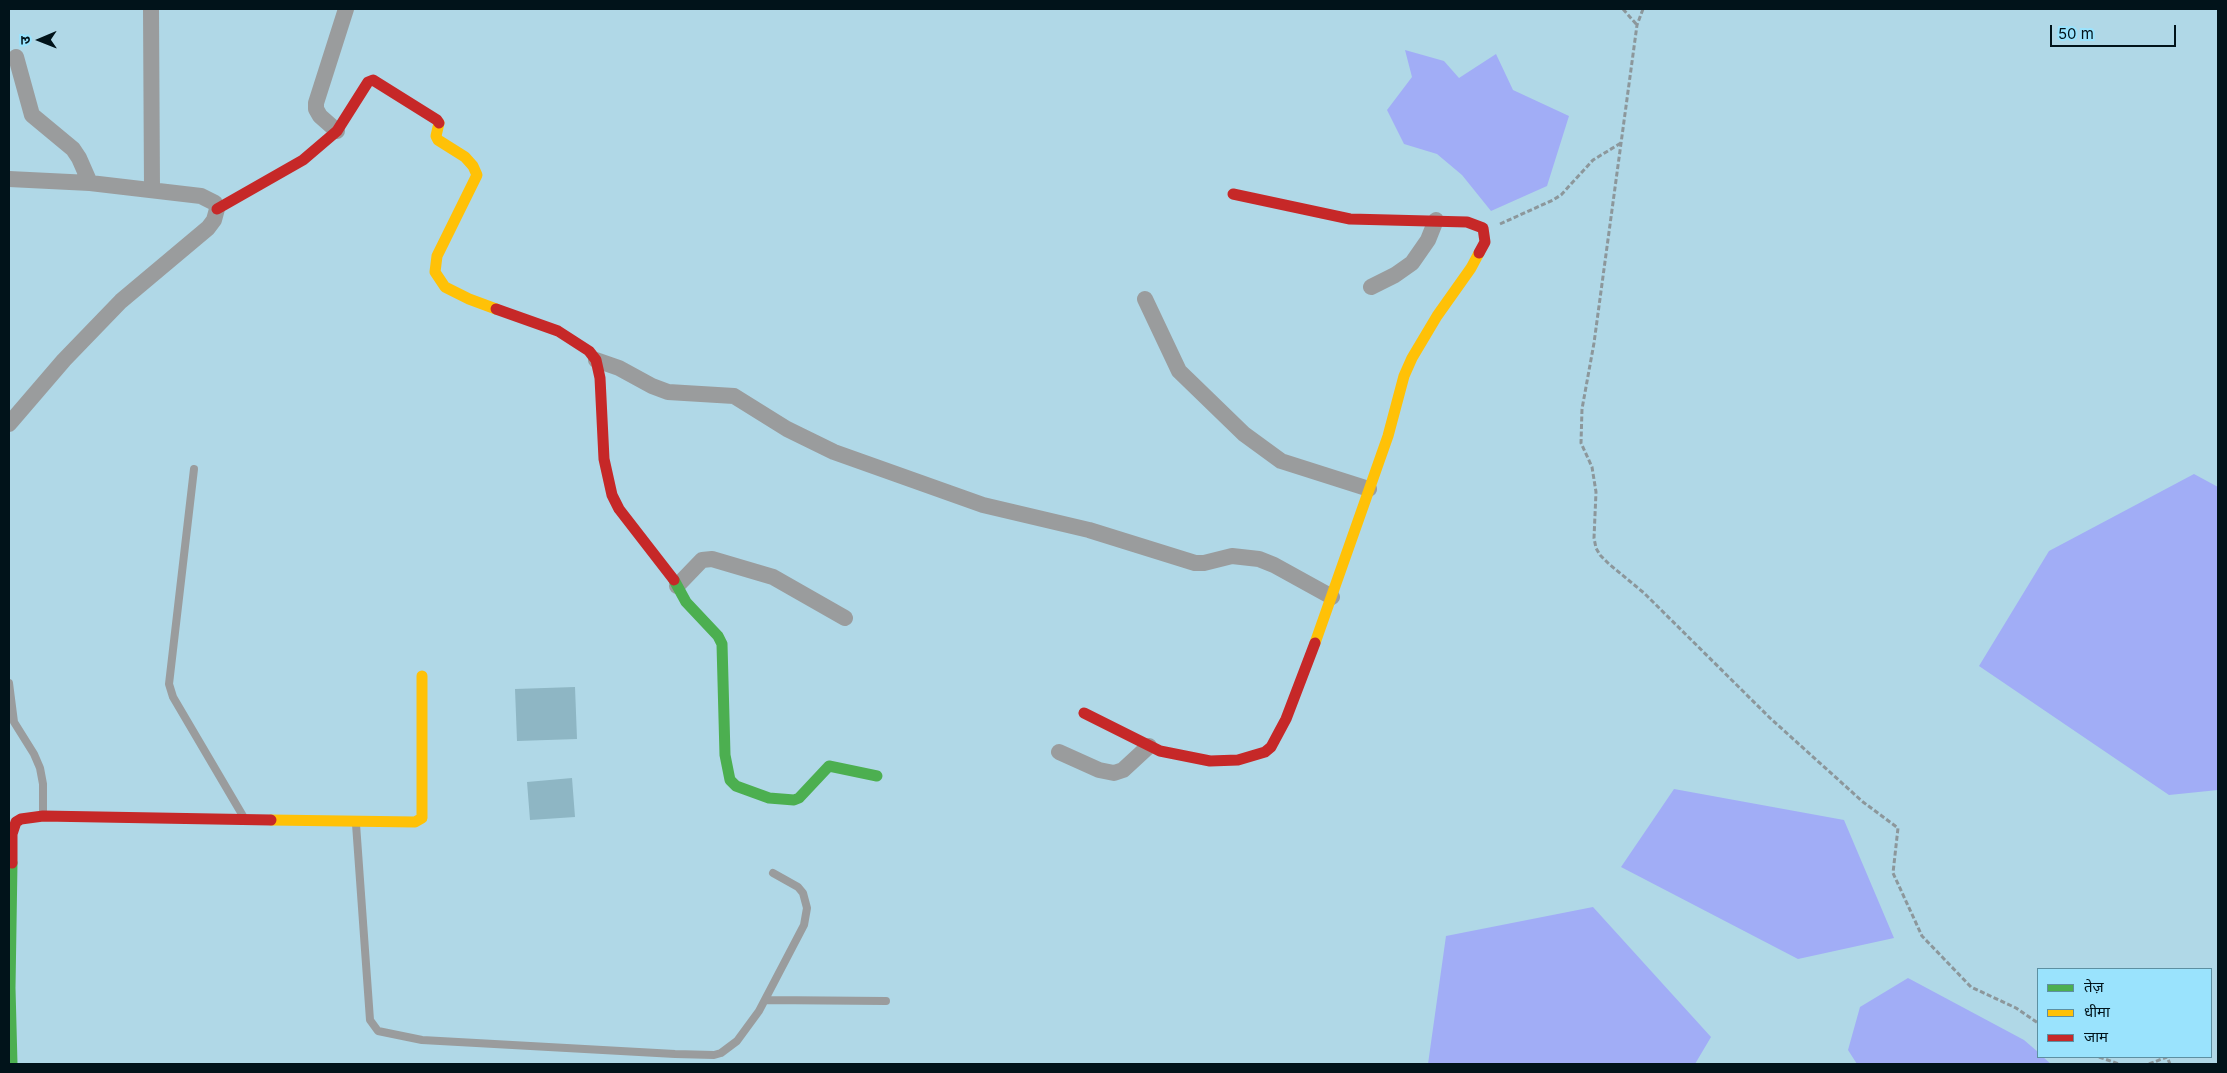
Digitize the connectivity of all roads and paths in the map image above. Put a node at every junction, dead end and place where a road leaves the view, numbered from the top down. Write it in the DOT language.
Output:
graph roads {
  1 [pos="151,9"];
  2 [pos="346,9"];
  3 [pos="1623,9"];
  4 [pos="1643,9"];
  5 [pos="1637,25"];
  6 [pos="16,57"];
  7 [pos="337,131"];
  8 [pos="1622,143"];
  9 [pos="9,178"];
  10 [pos="90,183"];
  11 [pos="152,190"];
  12 [pos="1233,194"];
  13 [pos="217,209"];
  14 [pos="1436,220"];
  15 [pos="1484,231"];
  16 [pos="1371,287"];
  17 [pos="1145,299"];
  18 [pos="596,360"];
  19 [pos="9,424"];
  20 [pos="194,469"];
  21 [pos="1370,489"];
  22 [pos="678,586"];
  23 [pos="1332,597"];
  24 [pos="845,618"];
  25 [pos="422,676"];
  26 [pos="9,683"];
  27 [pos="1084,712"];
  28 [pos="1149,746"];
  29 [pos="1059,752"];
  30 [pos="877,776"];
  31 [pos="43,816"];
  32 [pos="245,820"];
  33 [pos="356,822"];
  34 [pos="773,873"];
  35 [pos="9,988"];
  36 [pos="766,1000"];
  37 [pos="886,1001"];
  38 [pos="2037,1022"];
  39 [pos="714,1055"];
  40 [pos="2102,1058"];
  41 [pos="2164,1058"];
  42 [pos="12,1064"];
  43 [pos="714,1064"];
  44 [pos="2119,1064"];
  45 [pos="2149,1064"];
  1 -- 11 [label="street"];
  2 -- 7 [label="street"];
  3 -- 5 [label="path"];
  4 -- 5 [label="path"];
  5 -- 8 [label="path"];
  6 -- 10 [label="street"];
  7 -- 13 [label="street"];
  7 -- 18 [label="street"];
  8 -- 15 [label="path"];
  8 -- 38 [label="path"];
  9 -- 10 [label="street"];
  10 -- 11 [label="street"];
  11 -- 13 [label="street"];
  12 -- 14 [label="street"];
  13 -- 19 [label="street"];
  14 -- 15 [label="street"];
  14 -- 16 [label="street"];
  15 -- 21 [label="street"];
  17 -- 21 [label="street"];
  18 -- 22 [label="street"];
  18 -- 23 [label="street"];
  20 -- 32 [label="lane"];
  21 -- 23 [label="street"];
  22 -- 24 [label="street"];
  22 -- 30 [label="street"];
  23 -- 28 [label="street"];
  25 -- 33 [label="street"];
  26 -- 31 [label="lane"];
  27 -- 28 [label="street"];
  28 -- 29 [label="street"];
  31 -- 32 [label="street"];
  31 -- 35 [label="street"];
  32 -- 33 [label="street"];
  33 -- 39 [label="lane"];
  34 -- 36 [label="lane"];
  35 -- 42 [label="street"];
  36 -- 37 [label="lane"];
  36 -- 39 [label="lane"];
  39 -- 43 [label="lane"];
  40 -- 44 [label="path"];
  41 -- 45 [label="path"];
}
